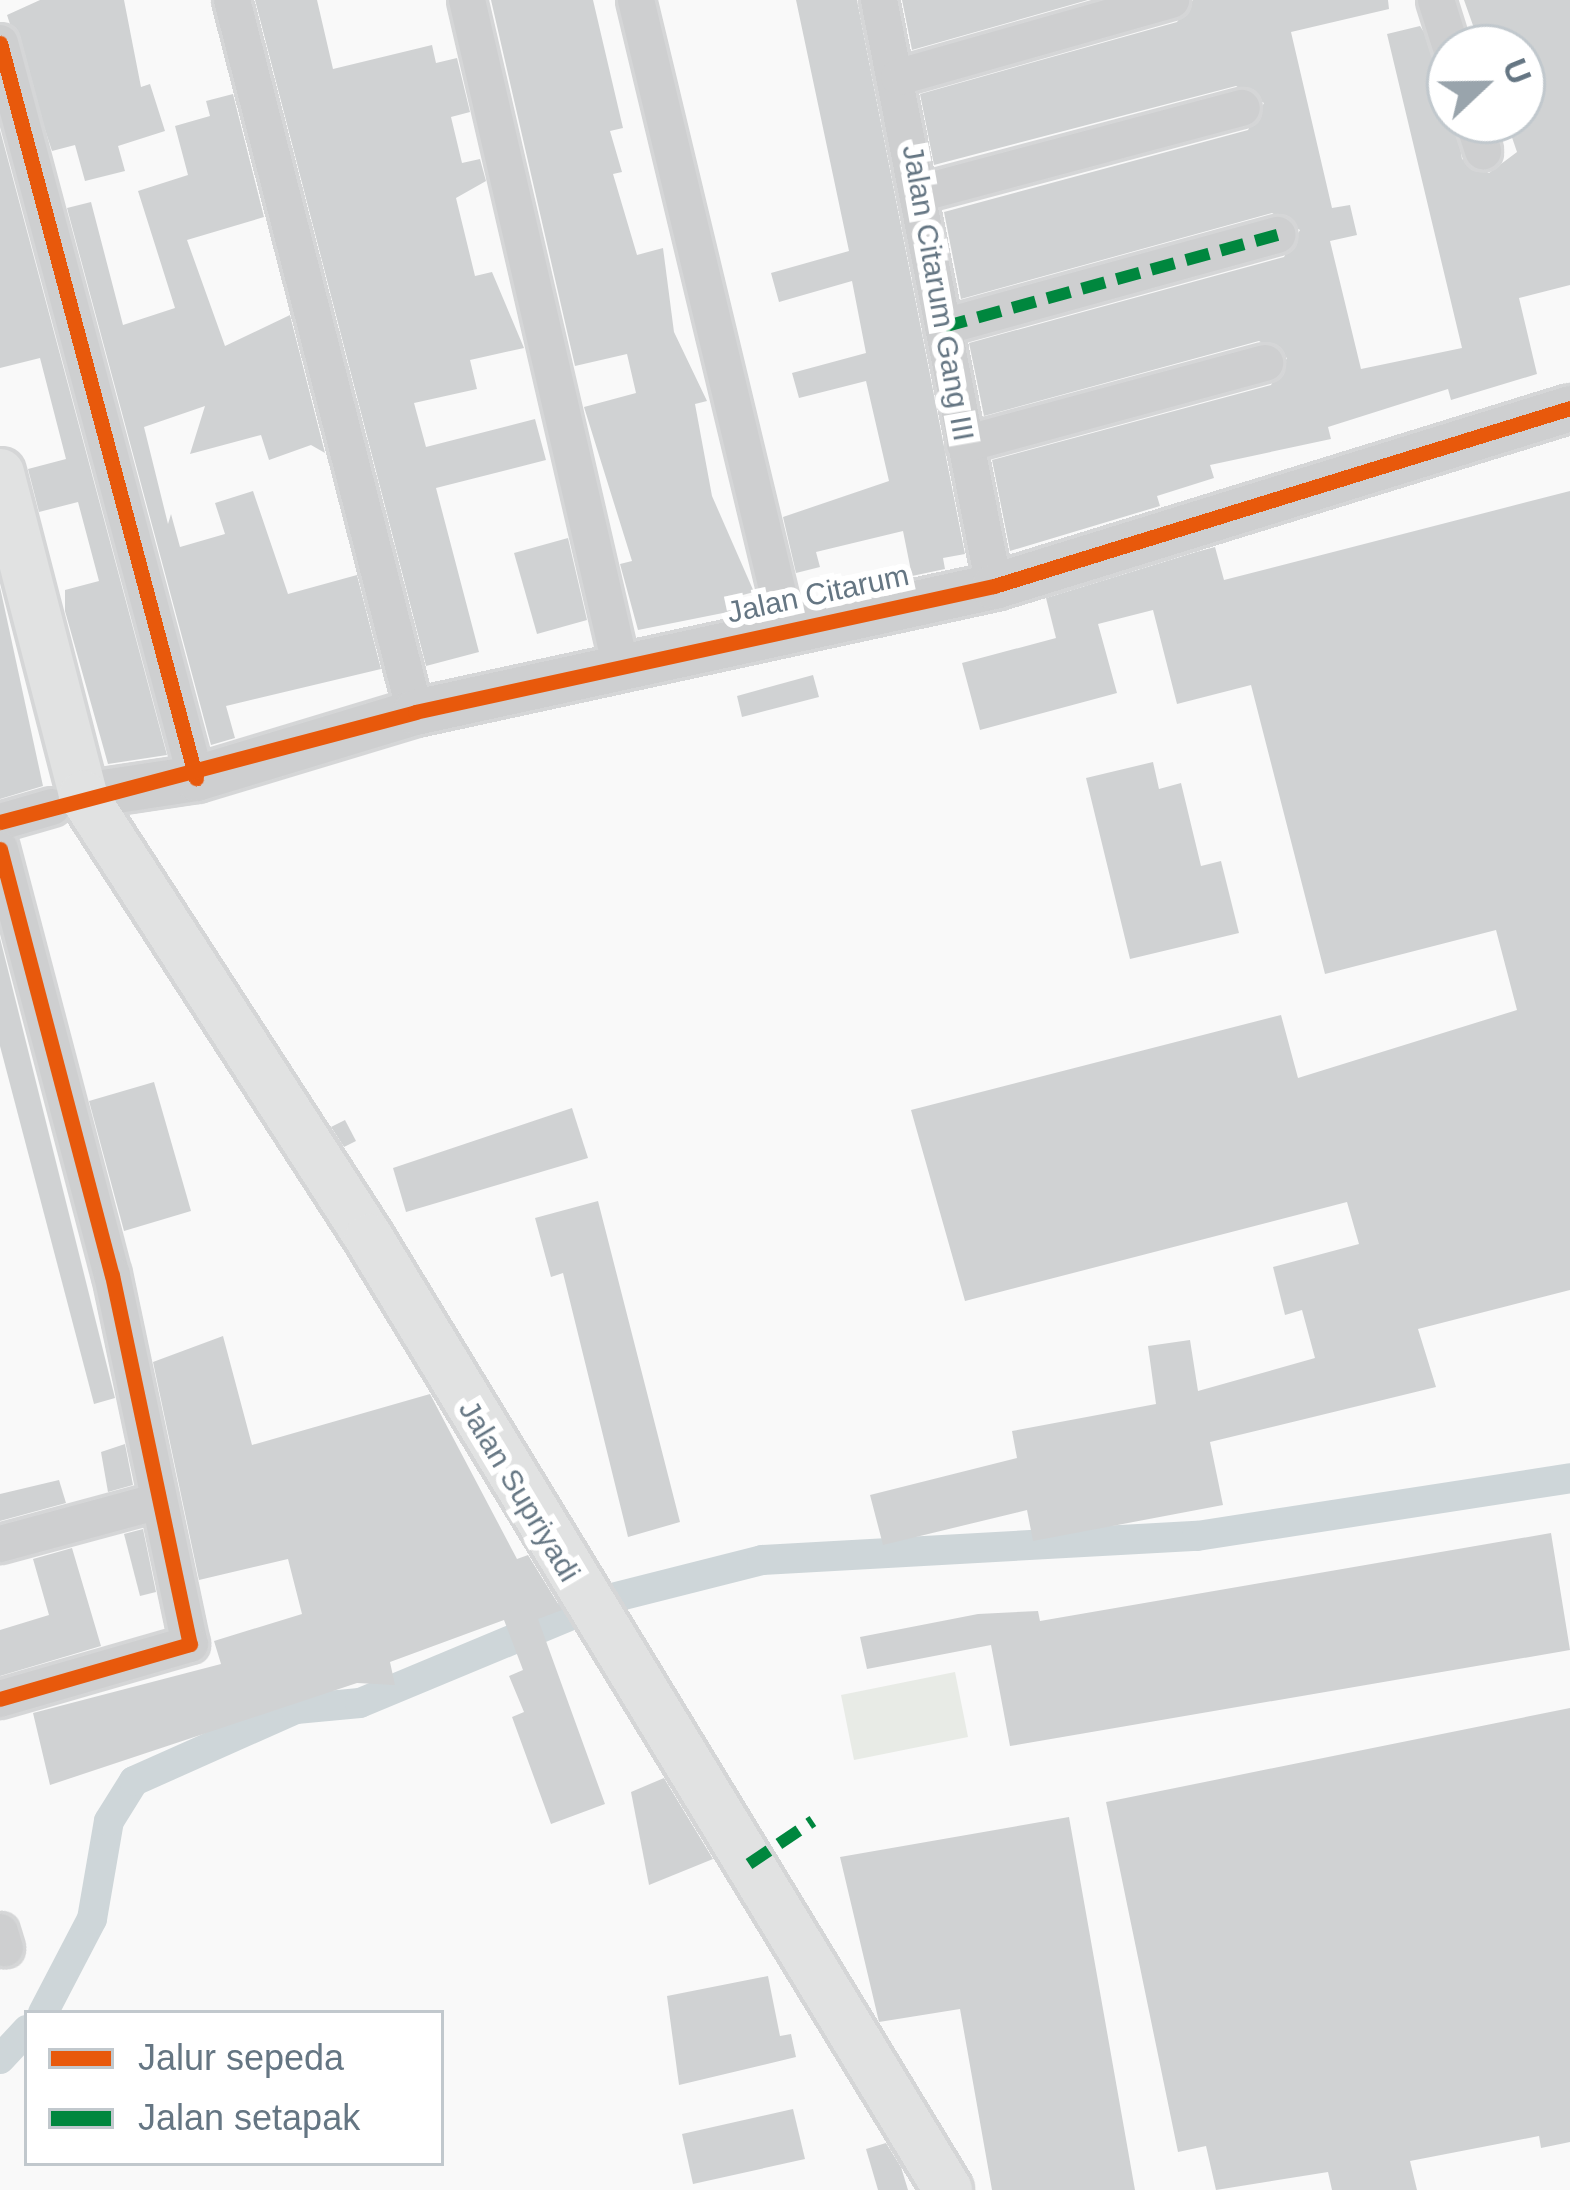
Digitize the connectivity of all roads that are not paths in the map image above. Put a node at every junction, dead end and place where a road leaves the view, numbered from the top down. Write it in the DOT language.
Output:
graph roads {
  1 [pos="232,0"];
  2 [pos="467,0"];
  3 [pos="636,0"];
  4 [pos="879,0"];
  5 [pos="1171,0"];
  6 [pos="0,43"];
  7 [pos="898,77"];
  8 [pos="1243,108"];
  9 [pos="918,194"];
  10 [pos="1277,235"];
  11 [pos="943,328"];
  12 [pos="1265,363"];
  13 [pos="1570,408"];
  14 [pos="965,445"];
  15 [pos="0,473"];
  16 [pos="994,586"];
  17 [pos="786,626"];
  18 [pos="621,668"];
  19 [pos="415,712"];
  20 [pos="196,778"];
  21 [pos="68,801"];
  22 [pos="0,822"];
  23 [pos="0,849"];
  24 [pos="152,1503"];
  25 [pos="0,1544"];
  26 [pos="0,1699"];
  27 [pos="948,2190"];
  1 -- 19 [label="street"];
  2 -- 18 [label="street"];
  3 -- 17 [label="street"];
  4 -- 7 [label="street, Jalan Citarum Gang III"];
  5 -- 7 [label="street"];
  6 -- 20 [label="street"];
  7 -- 9 [label="street, Jalan Citarum Gang III"];
  8 -- 9 [label="street"];
  9 -- 11 [label="street, Jalan Citarum Gang III"];
  10 -- 11 [label="street"];
  11 -- 14 [label="street, Jalan Citarum Gang III"];
  12 -- 14 [label="street"];
  13 -- 16 [label="street, Jalan Citarum"];
  14 -- 16 [label="street, Jalan Citarum Gang III"];
  15 -- 21 [label="main road, Jalan Supriyadi"];
  16 -- 17 [label="street, Jalan Citarum"];
  17 -- 18 [label="street, Jalan Citarum"];
  18 -- 19 [label="street, Jalan Citarum"];
  19 -- 20 [label="street, Jalan Citarum"];
  20 -- 21 [label="street, Jalan Citarum"];
  21 -- 22 [label="street, Jalan Citarum"];
  21 -- 27 [label="main road, Jalan Supriyadi"];
  23 -- 24 [label="street"];
  24 -- 25 [label="street"];
  24 -- 26 [label="street"];
}
